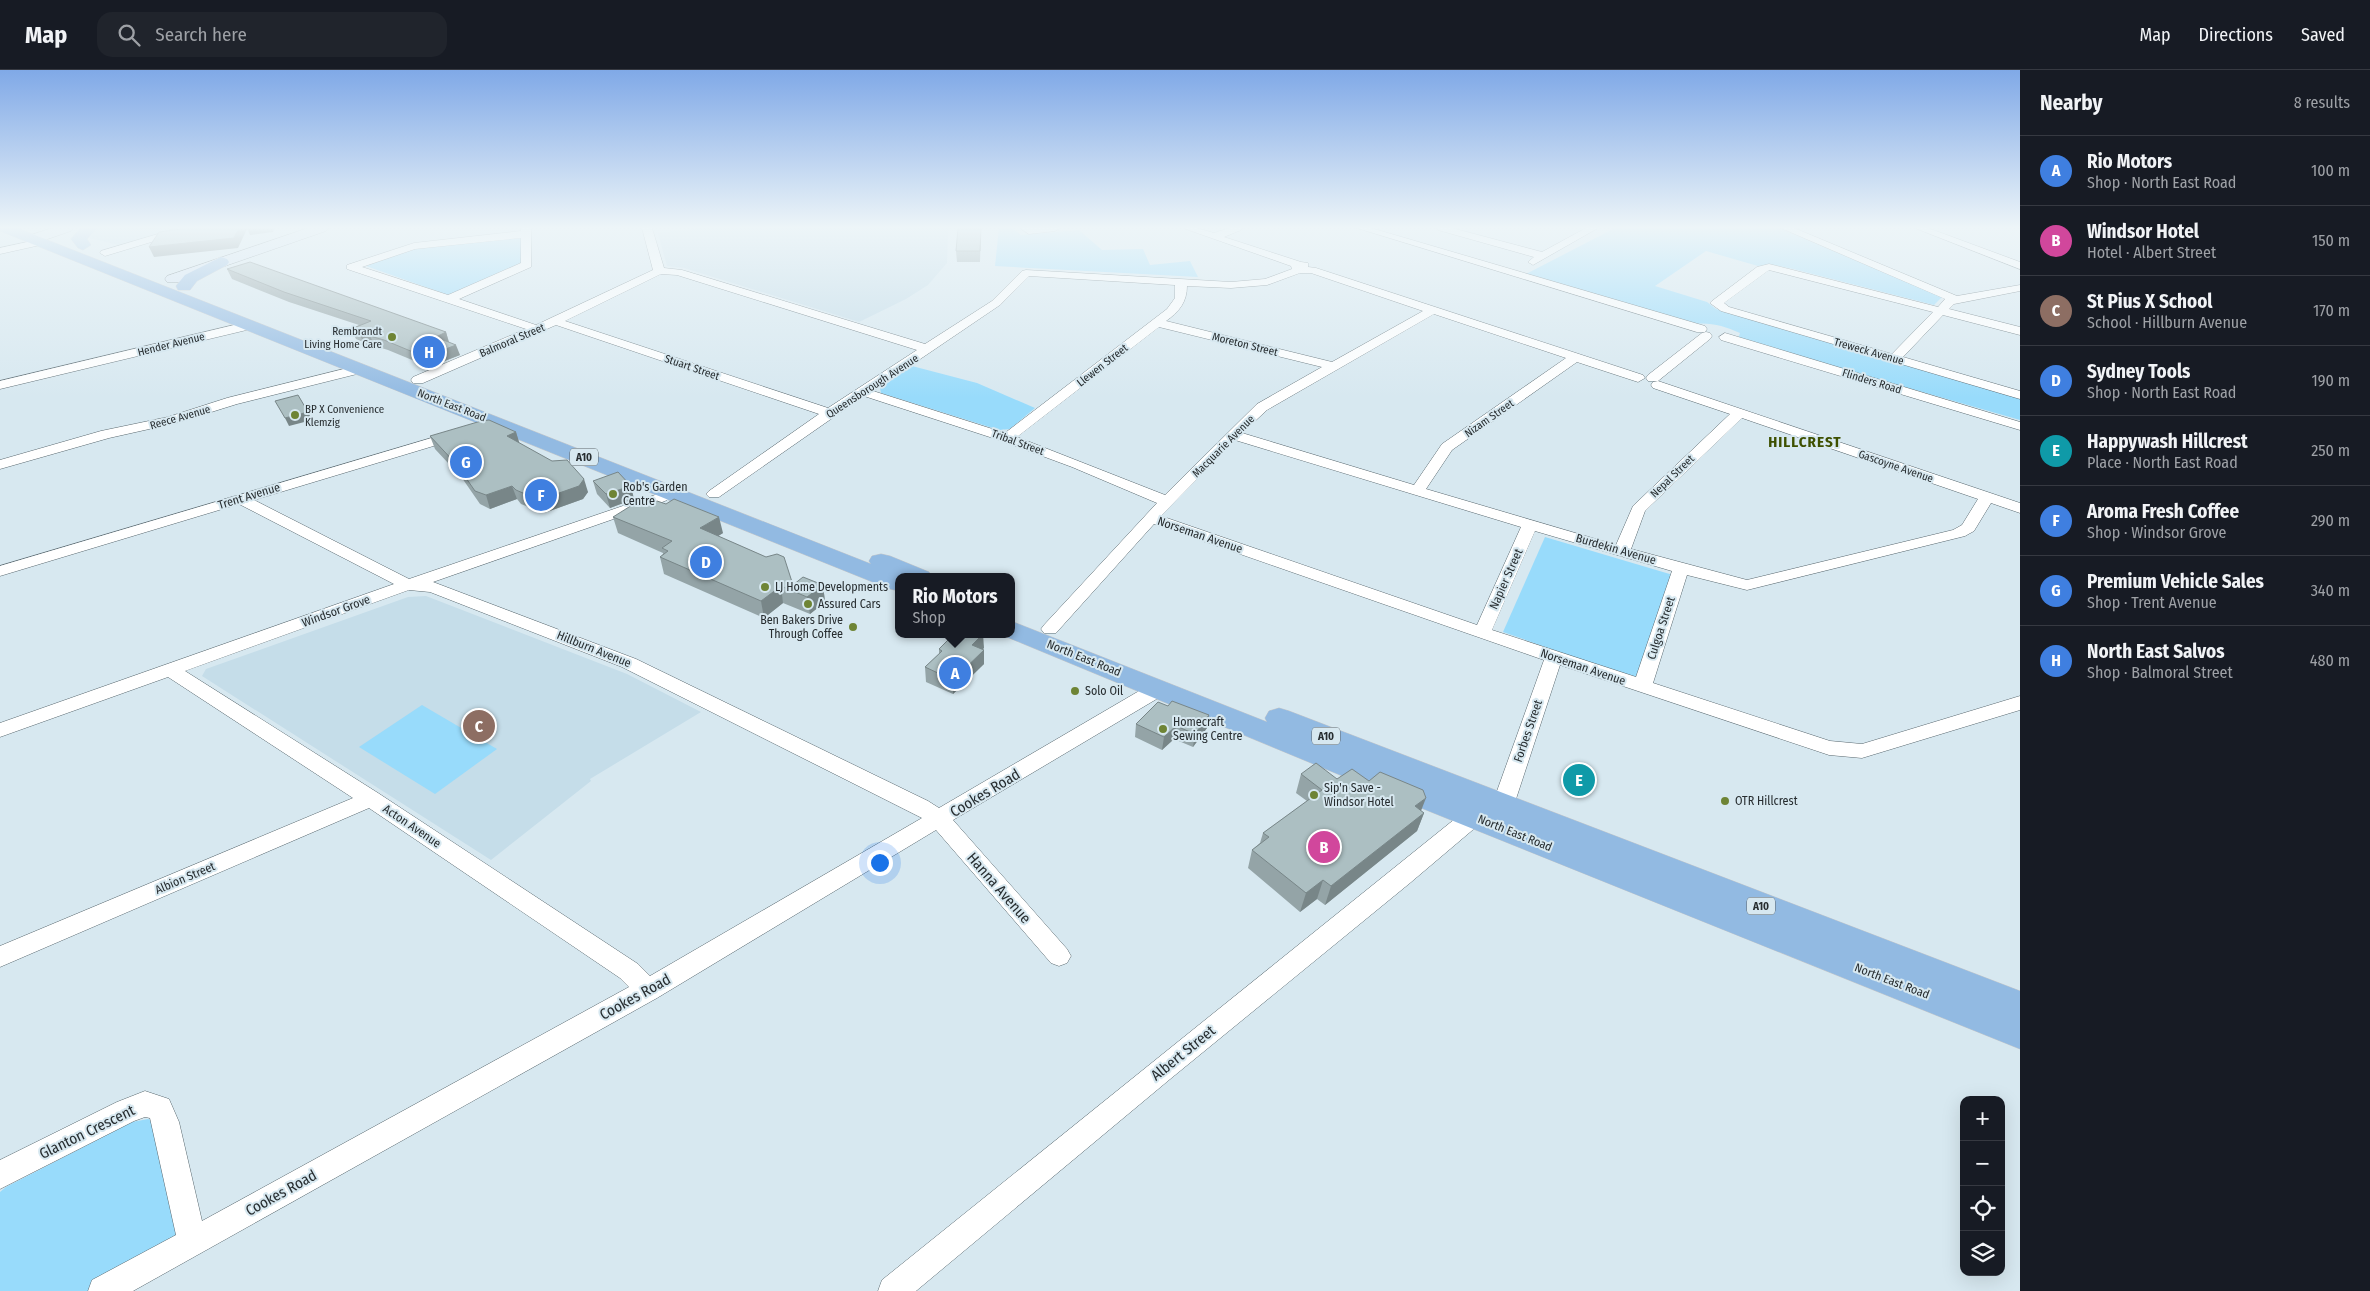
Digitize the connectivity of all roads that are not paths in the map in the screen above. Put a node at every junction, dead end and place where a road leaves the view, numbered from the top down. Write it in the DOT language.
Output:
graph roads {
  1 [pos="186,285"];
  2 [pos="403,285"];
  3 [pos="481,285"];
  4 [pos="630,285"];
  5 [pos="720,285"];
  6 [pos="1014,285"];
  7 [pos="1181,285"];
  8 [pos="1356,285"];
  9 [pos="1553,285"];
  10 [pos="1739,285"];
  11 [pos="1841,285"];
  12 [pos="1921,285"];
  13 [pos="151,286"];
  14 [pos="2020,288"];
  15 [pos="1954,299"];
  16 [pos="447,300"];
  17 [pos="1433,310"];
  18 [pos="1940,310"];
  19 [pos="230,316"];
  20 [pos="253,320"];
  21 [pos="555,321"];
  22 [pos="1158,323"];
  23 [pos="537,329"];
  24 [pos="2020,331"];
  25 [pos="1703,332"];
  26 [pos="928,349"];
  27 [pos="1575,358"];
  28 [pos="1895,358"];
  29 [pos="90,360"];
  30 [pos="368,366"];
  31 [pos="1332,366"];
  32 [pos="0,377"];
  33 [pos="1638,378"];
  34 [pos="1656,381"];
  35 [pos="412,383"];
  36 [pos="0,385"];
  37 [pos="864,392"];
  38 [pos="2020,395"];
  39 [pos="1739,412"];
  40 [pos="830,413"];
  41 [pos="505,419"];
  42 [pos="2020,426"];
  43 [pos="1232,435"];
  44 [pos="1007,438"];
  45 [pos="0,466"];
  46 [pos="678,487"];
  47 [pos="1417,491"];
  48 [pos="1987,497"];
  49 [pos="240,499"];
  50 [pos="708,499"];
  51 [pos="1168,502"];
  52 [pos="2020,508"];
  53 [pos="1151,518"];
  54 [pos="1530,525"];
  55 [pos="1622,551"];
  56 [pos="1681,568"];
  57 [pos="0,571"];
  58 [pos="909,573"];
  59 [pos="895,582"];
  60 [pos="408,585"];
  61 [pos="1015,617"];
  62 [pos="1015,630"];
  63 [pos="1482,633"];
  64 [pos="1044,635"];
  65 [pos="1554,657"];
  66 [pos="170,670"];
  67 [pos="1164,682"];
  68 [pos="1642,688"];
  69 [pos="2020,703"];
  70 [pos="0,730"];
  71 [pos="370,799"];
  72 [pos="1489,811"];
  73 [pos="940,820"];
  74 [pos="1059,956"];
  75 [pos="0,957"];
  76 [pos="648,990"];
  77 [pos="2020,1008"];
  78 [pos="2020,1032"];
  79 [pos="0,1175"];
  80 [pos="192,1242"];
  81 [pos="103,1291"];
  82 [pos="893,1291"];
  1 -- 20 [label="highway, North East Road / A10"];
  2 -- 16 [label="street"];
  3 -- 16 [label="street"];
  4 -- 21 [label="street, Balmoral Street"];
  5 -- 26 [label="street"];
  6 -- 26 [label="street, Queensborough Avenue"];
  7 -- 22 [label="street, Llewen Street"];
  8 -- 17 [label="street"];
  9 -- 25 [label="street"];
  10 -- 28 [label="street, Treweck Avenue"];
  11 -- 18 [label="street"];
  12 -- 15 [label="street"];
  13 -- 19 [label="highway, North East Road / A10"];
  14 -- 15 [label="street"];
  15 -- 18 [label="street"];
  16 -- 23 [label="street"];
  17 -- 27 [label="street"];
  17 -- 31 [label="street, Macquarie Avenue"];
  18 -- 24 [label="street"];
  18 -- 28 [label="street"];
  19 -- 20 [label="highway, North East Road / A10"];
  19 -- 29 [label="street, Hender Avenue"];
  20 -- 29 [label="street, Hender Avenue"];
  20 -- 30 [label="highway, North East Road / A10"];
  21 -- 23 [label="street, Balmoral Street"];
  21 -- 40 [label="street, Stuart Street"];
  22 -- 31 [label="street, Moreton Street"];
  22 -- 44 [label="street, Llewen Street"];
  23 -- 35 [label="street, Balmoral Street"];
  25 -- 34 [label="street"];
  25 -- 42 [label="street, Flinders Road"];
  26 -- 37 [label="street, Queensborough Avenue"];
  27 -- 33 [label="street"];
  27 -- 47 [label="street, Nizam Street"];
  28 -- 38 [label="street, Treweck Avenue"];
  29 -- 32 [label="street, Hender Avenue"];
  29 -- 36 [label="street, Hender Avenue"];
  30 -- 35 [label="highway, North East Road / A10"];
  30 -- 45 [label="street, Reece Avenue"];
  31 -- 43 [label="street, Macquarie Avenue"];
  33 -- 34 [label="street, Gascoyne Avenue"];
  34 -- 39 [label="street, Gascoyne Avenue"];
  35 -- 41 [label="highway, North East Road / A10"];
  37 -- 40 [label="street, Queensborough Avenue"];
  37 -- 44 [label="street, Tribal Street"];
  39 -- 48 [label="street, Gascoyne Avenue"];
  39 -- 55 [label="street, Nepal Street"];
  40 -- 50 [label="street, Queensborough Avenue"];
  41 -- 46 [label="highway, North East Road / A10"];
  41 -- 49 [label="street, Trent Avenue"];
  43 -- 47 [label="street, Burdekin Avenue"];
  43 -- 51 [label="street, Macquarie Avenue"];
  44 -- 51 [label="street, Tribal Street"];
  46 -- 50 [label="highway, North East Road / A10"];
  46 -- 60 [label="street, Windsor Grove"];
  47 -- 54 [label="street, Burdekin Avenue"];
  48 -- 52 [label="street, Gascoyne Avenue"];
  48 -- 56 [label="street, Burdekin Avenue"];
  49 -- 57 [label="street, Trent Avenue"];
  49 -- 60 [label="street, Hillburn Avenue"];
  50 -- 58 [label="highway, North East Road / A10"];
  50 -- 59 [label="highway, North East Road / A10"];
  51 -- 53 [label="street, Macquarie Avenue"];
  53 -- 63 [label="street, Norseman Avenue"];
  53 -- 64 [label="street, Macquarie Avenue"];
  54 -- 55 [label="street, Burdekin Avenue"];
  54 -- 63 [label="street, Napier Street"];
  55 -- 56 [label="street, Burdekin Avenue"];
  56 -- 68 [label="street, Culgoa Street"];
  60 -- 66 [label="street, Windsor Grove"];
  60 -- 73 [label="street, Hillburn Avenue"];
  61 -- 64 [label="highway, North East Road / A10"];
  62 -- 64 [label="highway, North East Road / A10"];
  63 -- 65 [label="street, Norseman Avenue"];
  64 -- 67 [label="highway, North East Road / A10"];
  65 -- 68 [label="street, Norseman Avenue"];
  65 -- 72 [label="street, Forbes Street"];
  66 -- 70 [label="street, Windsor Grove"];
  66 -- 71 [label="street, Acton Avenue"];
  67 -- 72 [label="highway, North East Road / A10"];
  67 -- 73 [label="street, Cookes Road"];
  68 -- 69 [label="street, Norseman Avenue"];
  71 -- 75 [label="street, Albion Street"];
  71 -- 76 [label="street, Acton Avenue"];
  72 -- 77 [label="highway, North East Road / A10"];
  72 -- 78 [label="highway, North East Road / A10"];
  72 -- 82 [label="street, Albert Street"];
  73 -- 74 [label="street, Hanna Avenue"];
  73 -- 76 [label="street, Cookes Road"];
  76 -- 80 [label="street, Cookes Road"];
  79 -- 80 [label="street, Glanton Crescent"];
  80 -- 81 [label="street, Cookes Road"];
}
